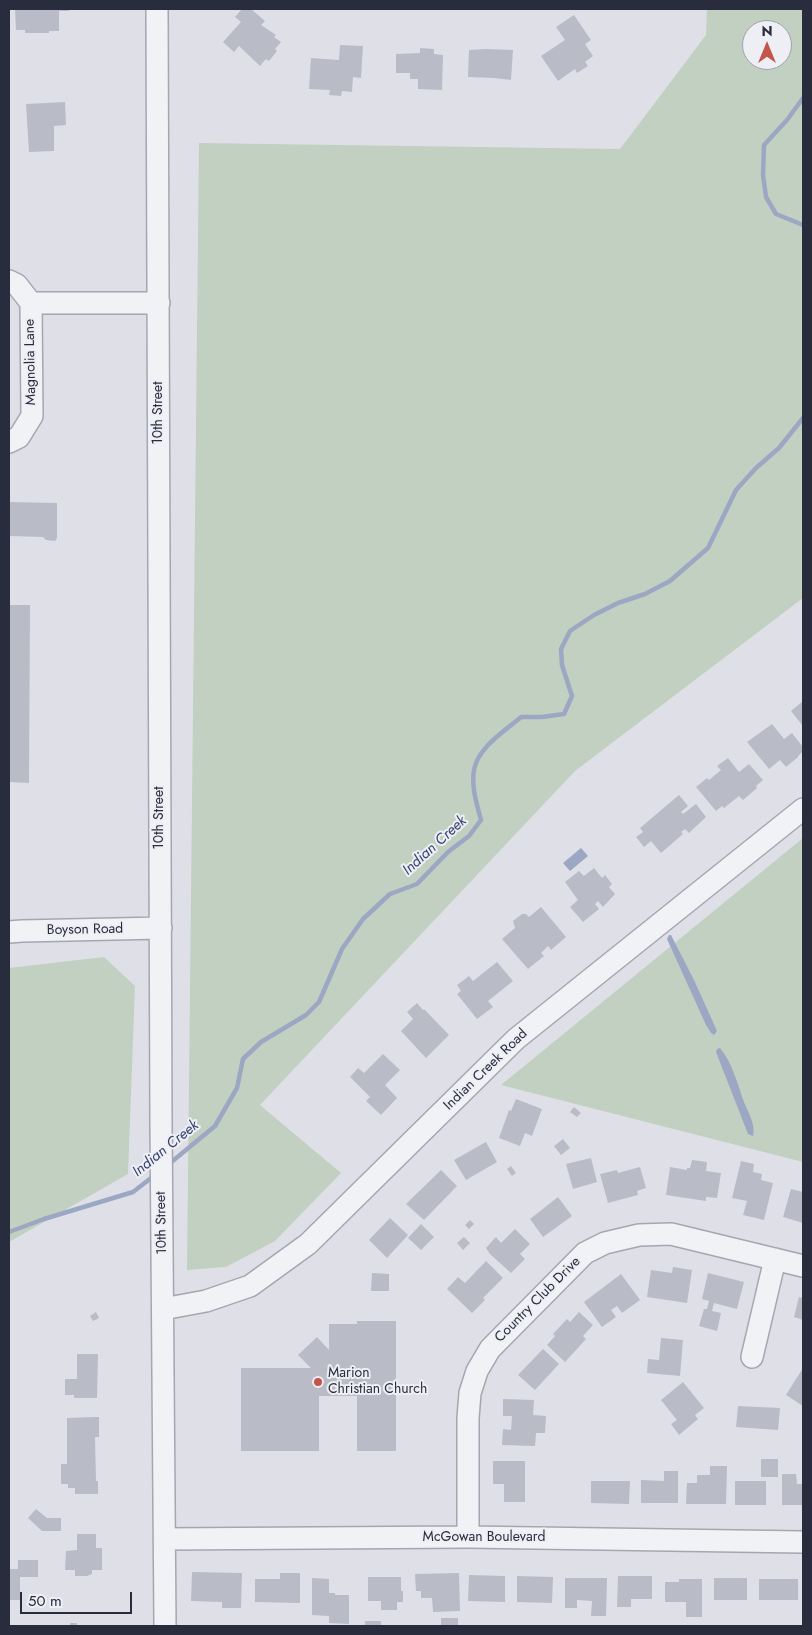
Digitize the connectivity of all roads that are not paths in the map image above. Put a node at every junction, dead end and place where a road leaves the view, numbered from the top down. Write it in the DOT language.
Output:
graph roads {
  1 [pos="157,9"];
  2 [pos="9,281"];
  3 [pos="31,303"];
  4 [pos="159,303"];
  5 [pos="9,442"];
  6 [pos="803,809"];
  7 [pos="161,928"];
  8 [pos="9,932"];
  9 [pos="775,1259"];
  10 [pos="803,1266"];
  11 [pos="163,1309"];
  12 [pos="752,1357"];
  13 [pos="468,1537"];
  14 [pos="164,1539"];
  15 [pos="803,1542"];
  16 [pos="165,1626"];
  1 -- 4 [label="street, 10th Street"];
  2 -- 3 [label="street, Magnolia Lane"];
  3 -- 4 [label="street, Magnolia Lane"];
  3 -- 5 [label="street, Magnolia Lane"];
  4 -- 7 [label="street, 10th Street"];
  6 -- 11 [label="street, Indian Creek Road"];
  7 -- 8 [label="street, Boyson Road"];
  7 -- 11 [label="street, 10th Street"];
  9 -- 10 [label="street, Country Club Drive"];
  9 -- 12 [label="street"];
  9 -- 13 [label="street, Country Club Drive"];
  11 -- 14 [label="street, 10th Street"];
  13 -- 14 [label="street, McGowan Boulevard"];
  13 -- 15 [label="street, McGowan Boulevard"];
  14 -- 16 [label="street, 10th Street"];
}
